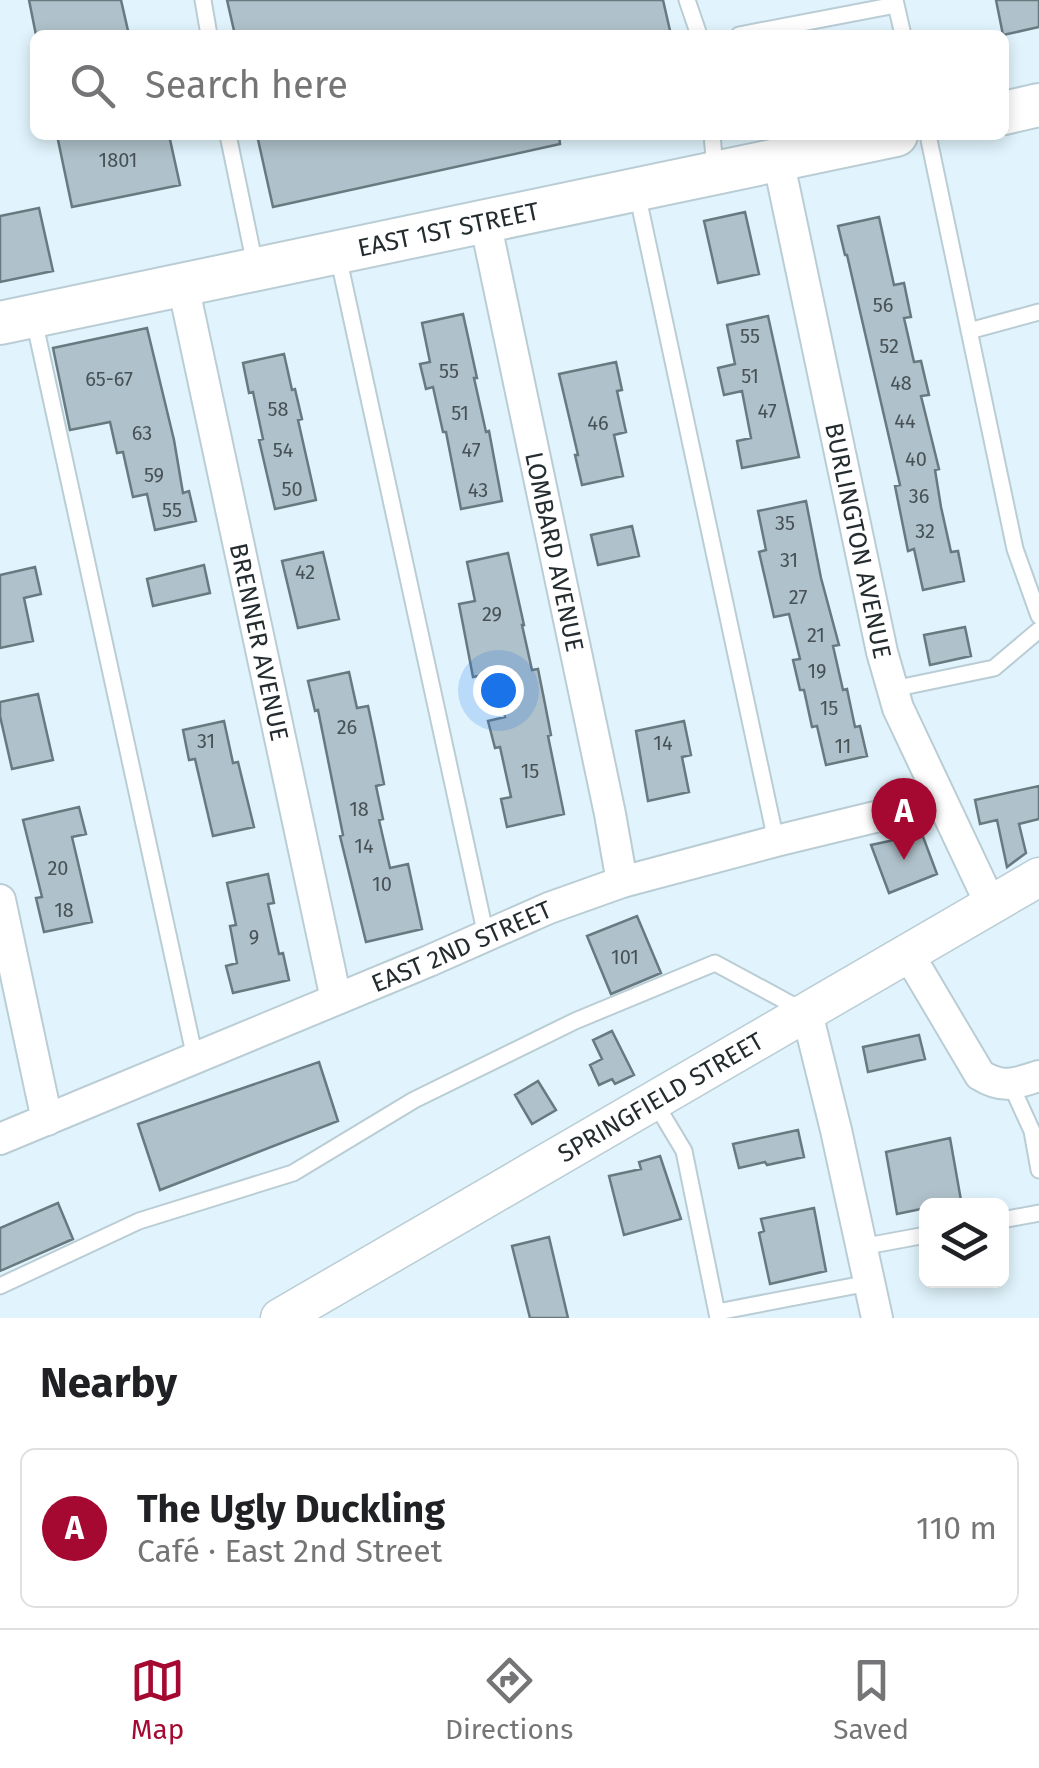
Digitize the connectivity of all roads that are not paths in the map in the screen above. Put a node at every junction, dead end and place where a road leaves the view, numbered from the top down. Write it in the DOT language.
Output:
graph roads {
  1 [pos="202,0"];
  2 [pos="688,0"];
  3 [pos="895,2"];
  4 [pos="208,30"];
  5 [pos="697,30"];
  6 [pos="762,30"];
  7 [pos="902,30"];
  8 [pos="1039,106"];
  9 [pos="1009,112"];
  10 [pos="229,140"];
  11 [pos="871,140"];
  12 [pos="929,140"];
  13 [pos="714,154"];
  14 [pos="778,159"];
  15 [pos="637,189"];
  16 [pos="484,221"];
  17 [pos="337,252"];
  18 [pos="256,269"];
  19 [pos="182,285"];
  20 [pos="1039,312"];
  21 [pos="16,320"];
  22 [pos="969,331"];
  23 [pos="1039,616"];
  24 [pos="1039,630"];
  25 [pos="893,689"];
  26 [pos="941,801"];
  27 [pos="776,840"];
  28 [pos="1039,877"];
  29 [pos="622,882"];
  30 [pos="0,900"];
  31 [pos="992,905"];
  32 [pos="486,936"];
  33 [pos="906,955"];
  34 [pos="336,999"];
  35 [pos="806,1012"];
  36 [pos="195,1058"];
  37 [pos="1025,1080"];
  38 [pos="654,1100"];
  39 [pos="47,1120"];
  40 [pos="0,1139"];
  41 [pos="1039,1170"];
  42 [pos="1039,1213"];
  43 [pos="1009,1219"];
  44 [pos="919,1236"];
  45 [pos="861,1247"];
  46 [pos="869,1283"];
  47 [pos="0,1286"];
  48 [pos="717,1315"];
  49 [pos="280,1318"];
  50 [pos="876,1318"];
  1 -- 4 [label="lane"];
  2 -- 5 [label="lane"];
  3 -- 6 [label="lane"];
  3 -- 7 [label="lane"];
  8 -- 9 [label="main road"];
  10 -- 18 [label="lane"];
  11 -- 14 [label="main road, EAST 1ST STREET"];
  12 -- 22 [label="lane"];
  13 -- 14 [label="main road, EAST 1ST STREET"];
  13 -- 15 [label="main road, EAST 1ST STREET"];
  14 -- 25 [label="street, BURLINGTON AVENUE"];
  15 -- 16 [label="main road, EAST 1ST STREET"];
  15 -- 27 [label="lane"];
  16 -- 17 [label="main road, EAST 1ST STREET"];
  16 -- 29 [label="street, LOMBARD AVENUE"];
  17 -- 18 [label="main road, EAST 1ST STREET"];
  17 -- 32 [label="lane"];
  18 -- 19 [label="main road, EAST 1ST STREET"];
  19 -- 21 [label="main road, EAST 1ST STREET"];
  19 -- 34 [label="street, BRENNER AVENUE"];
  20 -- 22 [label="lane"];
  21 -- 36 [label="lane"];
  22 -- 23 [label="lane"];
  24 -- 25 [label="lane"];
  25 -- 26 [label="street, BURLINGTON AVENUE"];
  26 -- 27 [label="street, EAST 2ND STREET"];
  26 -- 31 [label="street, BURLINGTON AVENUE"];
  27 -- 29 [label="street, EAST 2ND STREET"];
  28 -- 31 [label="street, SPRINGFIELD STREET"];
  29 -- 32 [label="street, EAST 2ND STREET"];
  30 -- 39 [label="street"];
  31 -- 33 [label="street, SPRINGFIELD STREET"];
  32 -- 34 [label="street, EAST 2ND STREET"];
  33 -- 35 [label="street, SPRINGFIELD STREET"];
  33 -- 37 [label="street"];
  34 -- 36 [label="street, EAST 2ND STREET"];
  35 -- 38 [label="street, SPRINGFIELD STREET"];
  35 -- 45 [label="street"];
  35 -- 47 [label="lane"];
  36 -- 39 [label="street, EAST 2ND STREET"];
  37 -- 41 [label="lane"];
  38 -- 48 [label="lane"];
  38 -- 49 [label="street, SPRINGFIELD STREET"];
  39 -- 40 [label="street, EAST 2ND STREET"];
  42 -- 43 [label="lane"];
  44 -- 45 [label="lane"];
  45 -- 46 [label="street"];
  46 -- 48 [label="lane"];
  46 -- 50 [label="street"];
}
